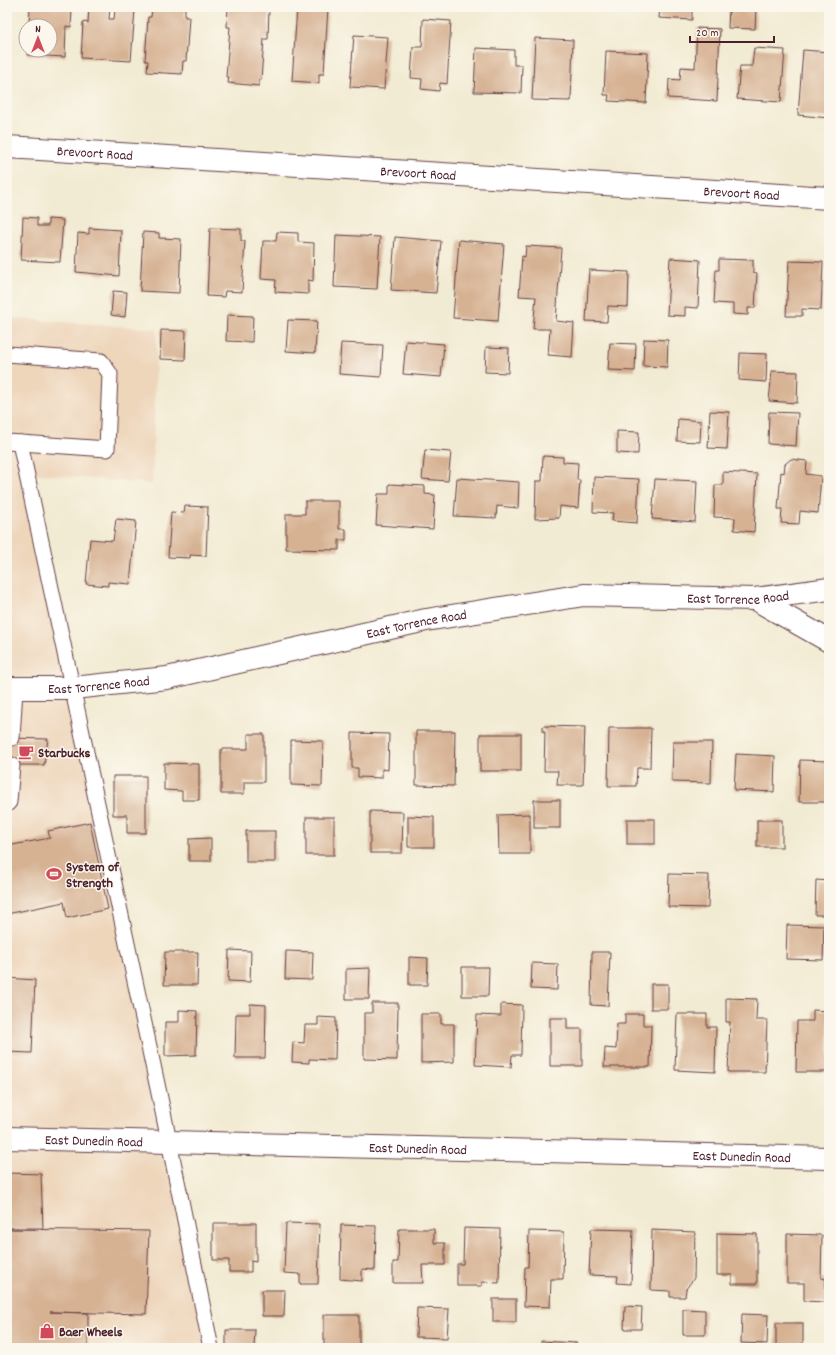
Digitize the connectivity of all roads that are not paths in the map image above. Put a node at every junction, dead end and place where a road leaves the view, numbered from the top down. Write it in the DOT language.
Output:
graph roads {
  1 [pos="7,147"];
  2 [pos="829,198"];
  3 [pos="7,354"];
  4 [pos="14,442"];
  5 [pos="829,589"];
  6 [pos="755,598"];
  7 [pos="829,641"];
  8 [pos="11,688"];
  9 [pos="73,688"];
  10 [pos="12,738"];
  11 [pos="12,765"];
  12 [pos="7,804"];
  13 [pos="7,1138"];
  14 [pos="169,1142"];
  15 [pos="829,1158"];
  16 [pos="211,1348"];
  1 -- 2 [label="street, Brevoort Road"];
  3 -- 4 [label="lane"];
  4 -- 9 [label="lane"];
  5 -- 6 [label="street, East Torrence Road"];
  6 -- 7 [label="street"];
  6 -- 9 [label="street, East Torrence Road"];
  8 -- 9 [label="street, East Torrence Road"];
  8 -- 10 [label="lane"];
  9 -- 14 [label="lane"];
  11 -- 12 [label="lane"];
  13 -- 14 [label="street, East Dunedin Road"];
  14 -- 15 [label="street, East Dunedin Road"];
  14 -- 16 [label="lane"];
}
